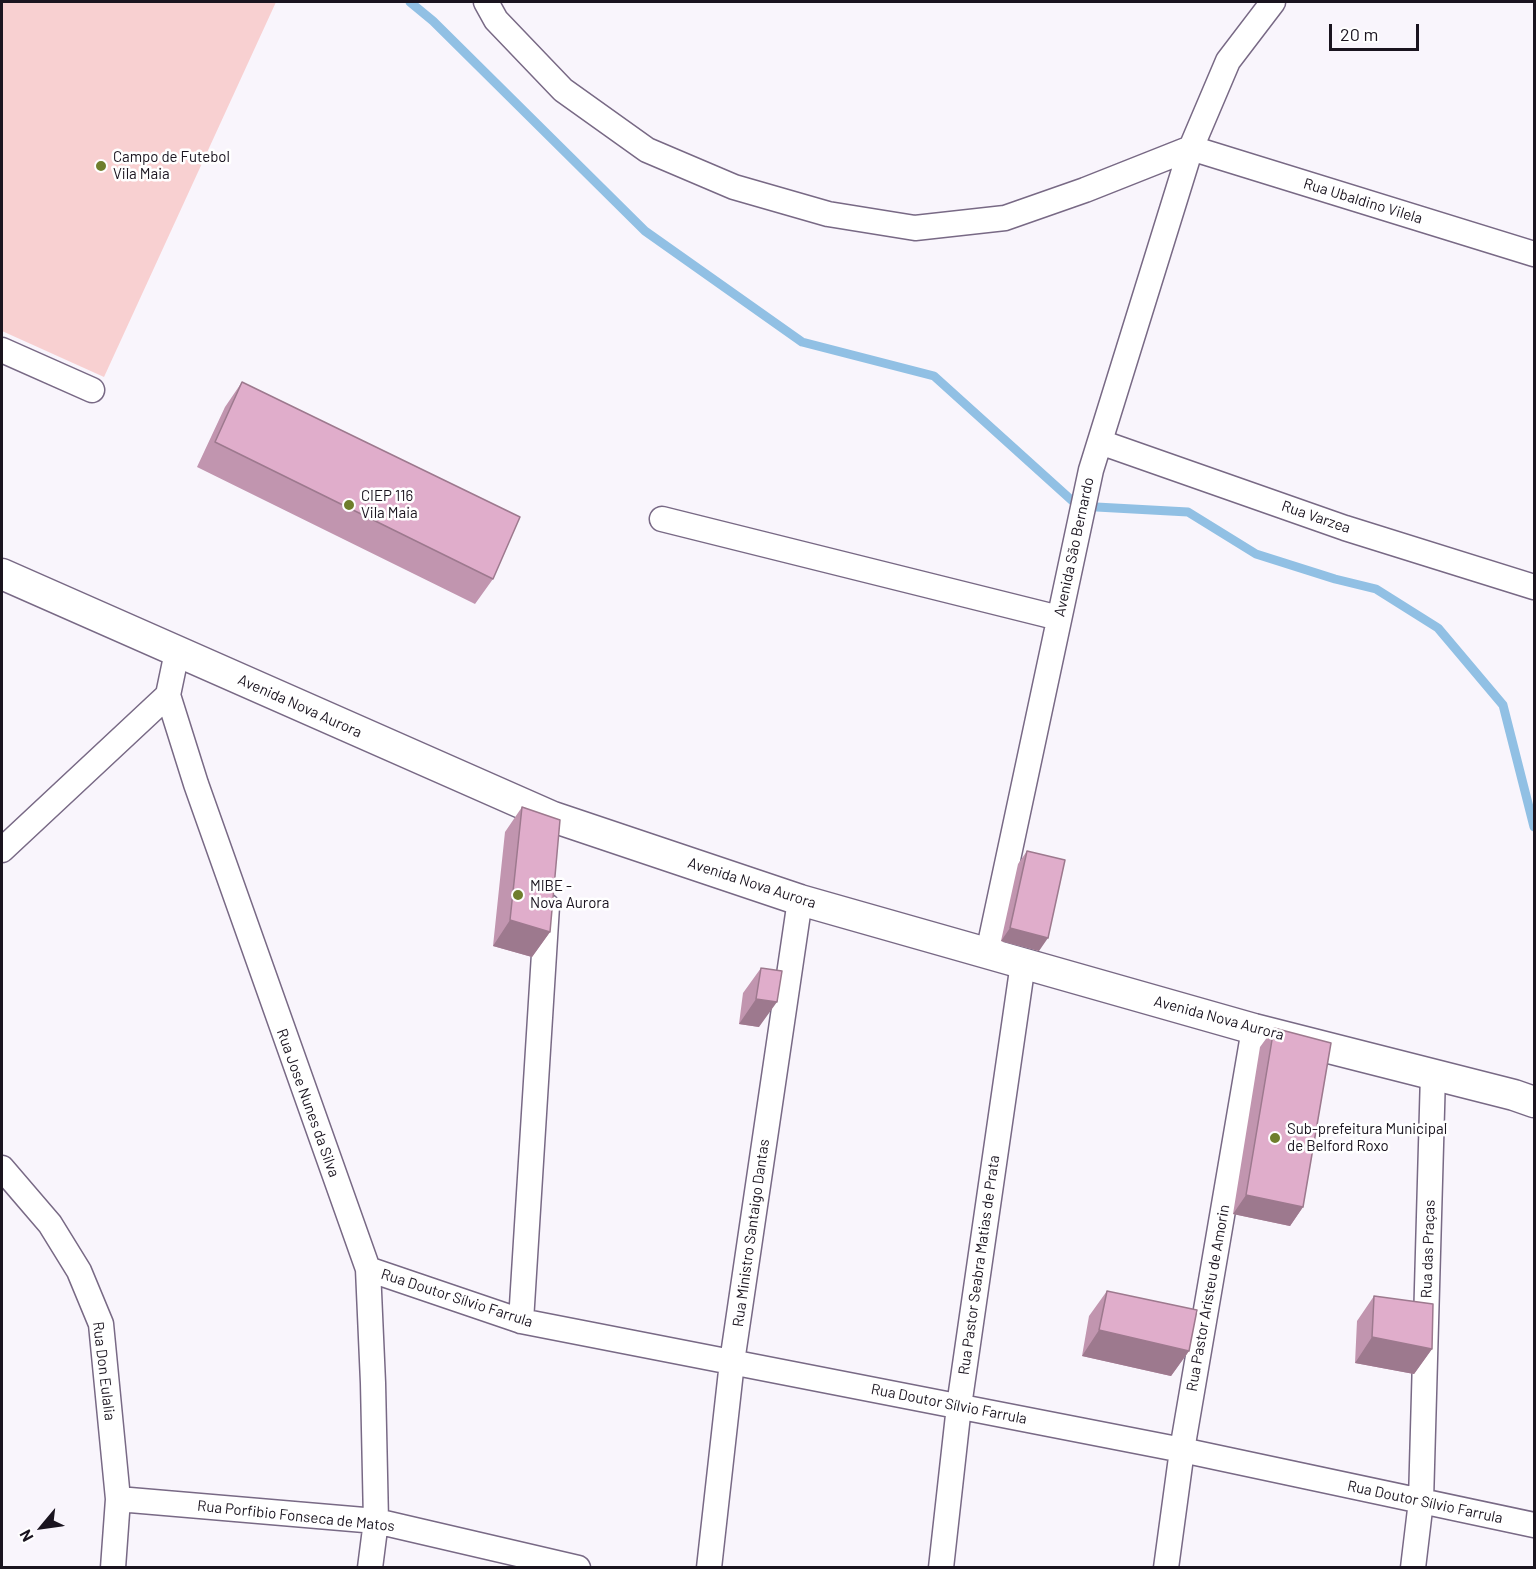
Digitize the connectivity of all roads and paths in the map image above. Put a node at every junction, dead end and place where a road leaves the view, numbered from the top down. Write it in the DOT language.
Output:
graph roads {
  1 [pos="486,2"];
  2 [pos="1273,2"];
  3 [pos="1191,148"];
  4 [pos="1534,254"];
  5 [pos="2,350"];
  6 [pos="92,390"];
  7 [pos="1100,442"];
  8 [pos="662,519"];
  9 [pos="2,574"];
  10 [pos="1534,587"];
  11 [pos="1059,618"];
  12 [pos="177,652"];
  13 [pos="168,694"];
  14 [pos="2,850"];
  15 [pos="548,887"];
  16 [pos="801,900"];
  17 [pos="988,953"];
  18 [pos="1023,963"];
  19 [pos="1254,1029"];
  20 [pos="1433,1074"];
  21 [pos="1534,1102"];
  22 [pos="2,1168"];
  23 [pos="368,1269"];
  24 [pos="521,1321"];
  25 [pos="732,1362"];
  26 [pos="959,1406"];
  27 [pos="1182,1450"];
  28 [pos="118,1499"];
  29 [pos="1421,1501"];
  30 [pos="376,1521"];
  31 [pos="1534,1525"];
  32 [pos="112,1568"];
  33 [pos="370,1568"];
  34 [pos="578,1568"];
  35 [pos="709,1568"];
  36 [pos="941,1568"];
  37 [pos="1166,1568"];
  38 [pos="1413,1568"];
  1 -- 3 [label="street"];
  2 -- 3 [label="street, Avenida São Bernardo"];
  3 -- 4 [label="street, Rua Ubaldino Vilela"];
  3 -- 7 [label="street, Avenida São Bernardo"];
  5 -- 6 [label="street"];
  7 -- 10 [label="street, Rua Varzea"];
  7 -- 11 [label="street, Avenida São Bernardo"];
  8 -- 11 [label="street"];
  9 -- 12 [label="street, Avenida Nova Aurora"];
  11 -- 17 [label="street, Avenida São Bernardo"];
  12 -- 13 [label="street, Rua Jose Nunes da Silva"];
  12 -- 16 [label="street, Avenida Nova Aurora"];
  13 -- 14 [label="street"];
  13 -- 23 [label="street, Rua Jose Nunes da Silva"];
  15 -- 24 [label="street"];
  16 -- 17 [label="street, Avenida Nova Aurora"];
  16 -- 25 [label="street, Rua Ministro Santaigo Dantas"];
  17 -- 18 [label="street, Avenida Nova Aurora"];
  18 -- 19 [label="street, Avenida Nova Aurora"];
  18 -- 26 [label="street, Rua Pastor Seabra Matias de Prata"];
  19 -- 20 [label="street, Avenida Nova Aurora"];
  19 -- 27 [label="street, Rua Pastor Aristeu de Amorin"];
  20 -- 21 [label="street, Avenida Nova Aurora"];
  20 -- 29 [label="street, Rua das Praças"];
  22 -- 28 [label="street, Rua Don Eulalia"];
  23 -- 24 [label="street, Rua Doutor Sílvio Farrula"];
  23 -- 30 [label="street, Rua Jose Nunes da Silva"];
  24 -- 25 [label="street, Rua Doutor Sílvio Farrula"];
  25 -- 26 [label="street, Rua Doutor Sílvio Farrula"];
  25 -- 35 [label="street, Rua Ministro Santaigo Dantas"];
  26 -- 27 [label="street, Rua Doutor Sílvio Farrula"];
  26 -- 36 [label="street, Rua Pastor Seabra Matias de Prata"];
  27 -- 29 [label="street, Rua Doutor Sílvio Farrula"];
  27 -- 37 [label="street, Rua Pastor Aristeu de Amorin"];
  28 -- 30 [label="street, Rua Porfibio Fonseca de Matos"];
  28 -- 32 [label="street, Rua Don Eulalia"];
  29 -- 31 [label="street, Rua Doutor Sílvio Farrula"];
  29 -- 38 [label="street, Rua das Praças"];
  30 -- 33 [label="street, Rua Jose Nunes da Silva"];
  30 -- 34 [label="street, Rua Porfibio Fonseca de Matos"];
}
